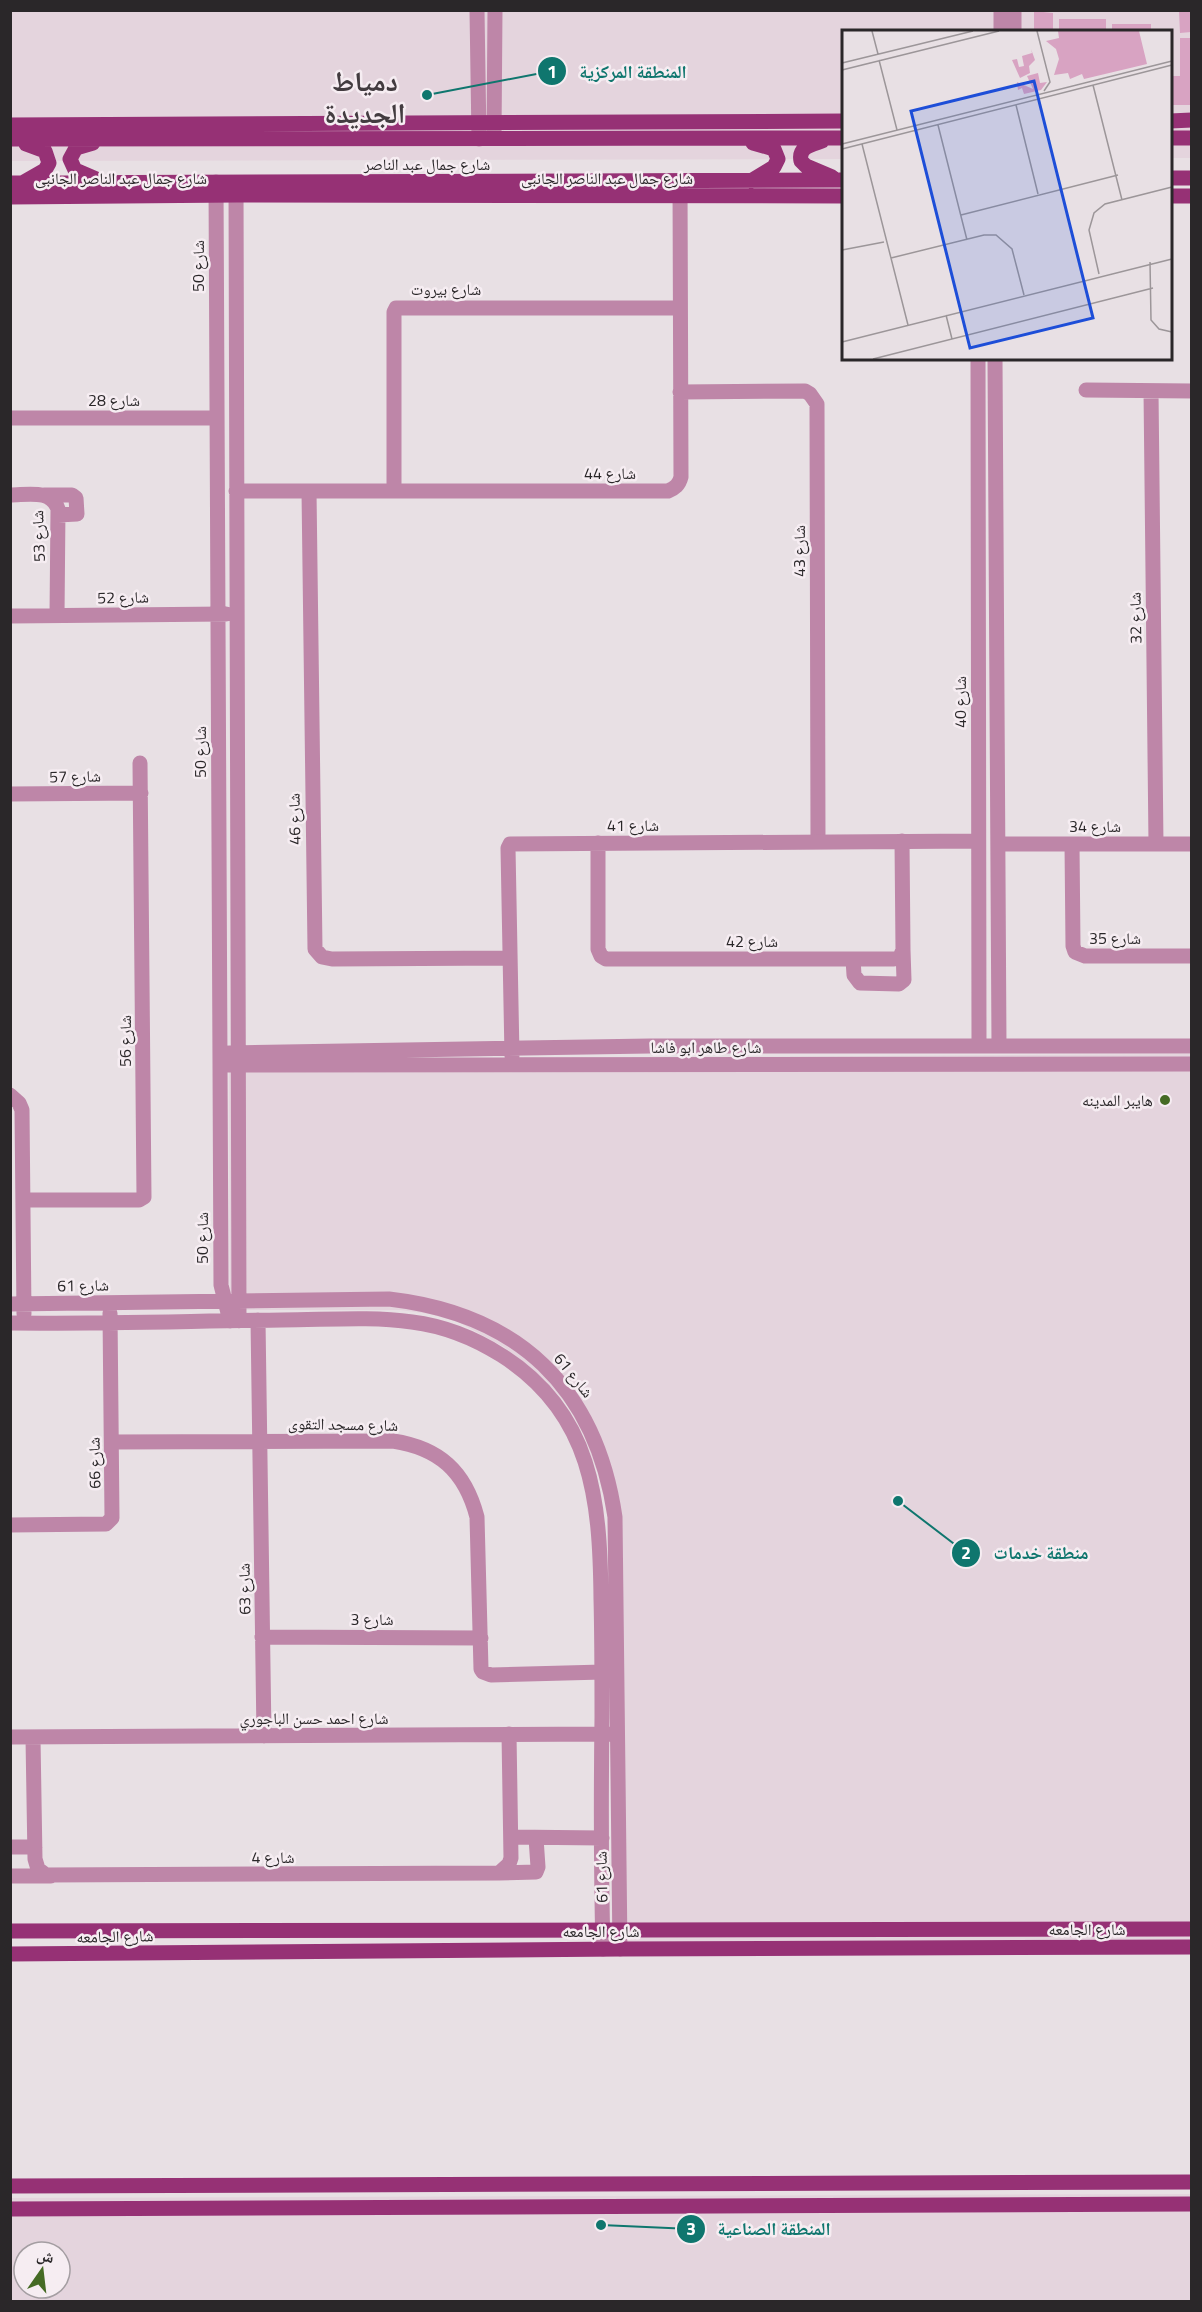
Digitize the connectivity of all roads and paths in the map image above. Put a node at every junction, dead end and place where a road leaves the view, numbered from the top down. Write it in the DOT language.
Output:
graph roads {
  1 [pos="477,10"];
  2 [pos="495,10"];
  3 [pos="1001,10"];
  4 [pos="1014,10"];
  5 [pos="1001,30"];
  6 [pos="1014,30"];
  7 [pos="842,120"];
  8 [pos="1191,120"];
  9 [pos="1172,121"];
  10 [pos="226,123"];
  11 [pos="486,131"];
  12 [pos="11,134"];
  13 [pos="734,138"];
  14 [pos="838,138"];
  15 [pos="1172,138"];
  16 [pos="1191,138"];
  17 [pos="105,139"];
  18 [pos="228,139"];
  19 [pos="1172,178"];
  20 [pos="1191,178"];
  21 [pos="842,180"];
  22 [pos="104,182"];
  23 [pos="751,182"];
  24 [pos="16,183"];
  25 [pos="236,188"];
  26 [pos="216,189"];
  27 [pos="680,189"];
  28 [pos="842,196"];
  29 [pos="1172,196"];
  30 [pos="1191,196"];
  31 [pos="10,197"];
  32 [pos="680,308"];
  33 [pos="978,360"];
  34 [pos="995,360"];
  35 [pos="1086,390"];
  36 [pos="1151,391"];
  37 [pos="1191,391"];
  38 [pos="680,392"];
  39 [pos="217,417"];
  40 [pos="10,418"];
  41 [pos="236,490"];
  42 [pos="309,490"];
  43 [pos="394,491"];
  44 [pos="10,495"];
  45 [pos="44,495"];
  46 [pos="58,515"];
  47 [pos="217,614"];
  48 [pos="236,614"];
  49 [pos="10,616"];
  50 [pos="57,616"];
  51 [pos="141,763"];
  52 [pos="141,793"];
  53 [pos="10,795"];
  54 [pos="903,841"];
  55 [pos="978,841"];
  56 [pos="818,842"];
  57 [pos="598,843"];
  58 [pos="998,844"];
  59 [pos="1072,844"];
  60 [pos="1156,844"];
  61 [pos="1191,844"];
  62 [pos="903,950"];
  63 [pos="1191,956"];
  64 [pos="510,958"];
  65 [pos="853,959"];
  66 [pos="978,1046"];
  67 [pos="999,1046"];
  68 [pos="1191,1046"];
  69 [pos="512,1048"];
  70 [pos="220,1059"];
  71 [pos="238,1059"];
  72 [pos="1191,1064"];
  73 [pos="512,1065"];
  74 [pos="10,1095"];
  75 [pos="23,1200"];
  76 [pos="231,1300"];
  77 [pos="110,1303"];
  78 [pos="17,1304"];
  79 [pos="258,1320"];
  80 [pos="235,1321"];
  81 [pos="17,1323"];
  82 [pos="110,1324"];
  83 [pos="260,1441"];
  84 [pos="112,1443"];
  85 [pos="10,1526"];
  86 [pos="608,1541"];
  87 [pos="262,1637"];
  88 [pos="481,1638"];
  89 [pos="603,1672"];
  90 [pos="509,1734"];
  91 [pos="602,1734"];
  92 [pos="618,1734"];
  93 [pos="264,1736"];
  94 [pos="10,1737"];
  95 [pos="33,1738"];
  96 [pos="511,1837"];
  97 [pos="537,1838"];
  98 [pos="602,1838"];
  99 [pos="10,1847"];
  100 [pos="35,1847"];
  101 [pos="499,1873"];
  102 [pos="10,1876"];
  103 [pos="51,1876"];
  104 [pos="1112,1929"];
  105 [pos="1191,1929"];
  106 [pos="603,1930"];
  107 [pos="620,1930"];
  108 [pos="10,1931"];
  109 [pos="52,1931"];
  110 [pos="1112,1947"];
  111 [pos="1191,1947"];
  112 [pos="603,1949"];
  113 [pos="620,1949"];
  114 [pos="10,1954"];
  115 [pos="52,1954"];
  116 [pos="1191,2182"];
  117 [pos="176,2184"];
  118 [pos="647,2184"];
  119 [pos="668,2185"];
  120 [pos="10,2186"];
  121 [pos="1191,2204"];
  122 [pos="647,2205"];
  123 [pos="668,2205"];
  124 [pos="10,2209"];
  125 [pos="176,2209"];
  1 -- 11 [label="street"];
  2 -- 11 [label="street"];
  3 -- 5 [label="street"];
  4 -- 6 [label="street"];
  7 -- 11 [label="main road"];
  7 -- 14 [label="main road"];
  8 -- 9 [label="main road"];
  10 -- 11 [label="main road"];
  10 -- 12 [label="main road"];
  10 -- 18 [label="main road"];
  11 -- 13 [label="main road, شارع جمال عبد الناصر"];
  11 -- 18 [label="main road, شارع جمال عبد الناصر"];
  12 -- 17 [label="main road, شارع جمال عبد الناصر"];
  12 -- 24 [label="main road"];
  13 -- 14 [label="main road, شارع جمال عبد الناصر"];
  13 -- 23 [label="main road"];
  14 -- 21 [label="main road"];
  15 -- 16 [label="main road"];
  17 -- 18 [label="main road, شارع جمال عبد الناصر"];
  17 -- 22 [label="main road"];
  19 -- 20 [label="main road"];
  21 -- 23 [label="main road"];
  22 -- 24 [label="main road"];
  22 -- 26 [label="main road"];
  23 -- 27 [label="main road"];
  25 -- 26 [label="main road, شارع جمال عبد الناصر الجانبى"];
  25 -- 27 [label="main road, شارع جمال عبد الناصر الجانبى"];
  25 -- 41 [label="street, شارع 50"];
  26 -- 31 [label="main road, شارع جمال عبد الناصر الجانبى"];
  26 -- 39 [label="street, شارع 50"];
  27 -- 28 [label="main road, شارع جمال عبد الناصر الجانبى"];
  27 -- 32 [label="street, شارع 44"];
  29 -- 30 [label="main road"];
  32 -- 38 [label="street, شارع 44"];
  32 -- 43 [label="street, شارع بيروت"];
  33 -- 55 [label="street, شارع 40"];
  34 -- 58 [label="street"];
  35 -- 36 [label="street"];
  36 -- 37 [label="street"];
  36 -- 60 [label="street, شارع 32"];
  38 -- 43 [label="street, شارع 44"];
  38 -- 56 [label="street, شارع 43"];
  39 -- 40 [label="street, شارع 28"];
  39 -- 47 [label="street, شارع 50"];
  41 -- 42 [label="street, شارع 44"];
  41 -- 48 [label="street, شارع 50"];
  42 -- 43 [label="street, شارع 44"];
  42 -- 64 [label="street, شارع 46"];
  44 -- 45 [label="street, شارع 53"];
  45 -- 46 [label="street, شارع 53"];
  45 -- 46 [label="street"];
  46 -- 50 [label="street, شارع 53"];
  47 -- 48 [label="street, شارع 52"];
  47 -- 50 [label="street, شارع 52"];
  47 -- 70 [label="street, شارع 50"];
  48 -- 71 [label="street, شارع 50"];
  49 -- 50 [label="street, شارع 52"];
  51 -- 52 [label="street, شارع 56"];
  52 -- 53 [label="street, شارع 57"];
  52 -- 75 [label="street, شارع 56"];
  54 -- 55 [label="street, شارع 41"];
  54 -- 56 [label="street, شارع 41"];
  54 -- 62 [label="street"];
  55 -- 66 [label="street, شارع 40"];
  56 -- 57 [label="street, شارع 41"];
  57 -- 64 [label="street, شارع 41"];
  57 -- 65 [label="street, شارع 42"];
  58 -- 59 [label="street, شارع 34"];
  58 -- 67 [label="street"];
  59 -- 60 [label="street, شارع 34"];
  59 -- 63 [label="street, شارع 35"];
  60 -- 61 [label="street, شارع 34"];
  62 -- 65 [label="street, شارع 42"];
  62 -- 65 [label="street"];
  64 -- 69 [label="street, شارع 41"];
  66 -- 67 [label="street, شارع طاهر ابو فاشا"];
  66 -- 69 [label="street, شارع طاهر ابو فاشا"];
  67 -- 68 [label="street, شارع طاهر ابو فاشا"];
  69 -- 71 [label="street, شارع طاهر ابو فاشا"];
  69 -- 73 [label="street, شارع 41"];
  70 -- 71 [label="street, شارع طاهر ابو فاشا"];
  70 -- 76 [label="street, شارع 50"];
  71 -- 73 [label="street, شارع طاهر ابو فاشا"];
  71 -- 76 [label="street, شارع 50"];
  72 -- 73 [label="street, شارع طاهر ابو فاشا"];
  74 -- 75 [label="street"];
  75 -- 78 [label="street"];
  76 -- 77 [label="street, شارع 61"];
  76 -- 80 [label="street, شارع 50"];
  76 -- 86 [label="street, شارع 61"];
  77 -- 78 [label="street, شارع 61"];
  77 -- 82 [label="street, شارع 66"];
  78 -- 81 [label="street"];
  79 -- 80 [label="street, شارع 61"];
  79 -- 83 [label="street, شارع 63"];
  79 -- 86 [label="street, شارع 61"];
  80 -- 82 [label="street, شارع 61"];
  81 -- 82 [label="street, شارع 61"];
  82 -- 84 [label="street, شارع 66"];
  83 -- 84 [label="street, شارع مسجد التقوى"];
  83 -- 87 [label="street, شارع 63"];
  83 -- 88 [label="street, شارع مسجد التقوى"];
  84 -- 85 [label="street, شارع 66"];
  86 -- 89 [label="street, شارع 61"];
  86 -- 92 [label="street, شارع 61"];
  87 -- 88 [label="street, شارع 3"];
  87 -- 93 [label="street, شارع 63"];
  88 -- 89 [label="street, شارع مسجد التقوى"];
  89 -- 91 [label="street, شارع 61"];
  90 -- 91 [label="street, شارع احمد حسن الباجوري"];
  90 -- 93 [label="street, شارع احمد حسن الباجوري"];
  90 -- 96 [label="street"];
  91 -- 92 [label="street, شارع احمد حسن الباجوري"];
  91 -- 98 [label="street, شارع 61"];
  92 -- 107 [label="street, شارع 61"];
  93 -- 95 [label="street, شارع احمد حسن الباجوري"];
  94 -- 95 [label="street, شارع احمد حسن الباجوري"];
  95 -- 100 [label="street"];
  96 -- 97 [label="street"];
  96 -- 101 [label="street"];
  97 -- 98 [label="street"];
  97 -- 101 [label="street, شارع 4"];
  98 -- 106 [label="street, شارع 61"];
  99 -- 100 [label="street"];
  100 -- 103 [label="street"];
  101 -- 103 [label="street, شارع 4"];
  102 -- 103 [label="street, شارع 4"];
  104 -- 105 [label="main road, شارع الجامعه"];
  104 -- 107 [label="main road, شارع الجامعه"];
  104 -- 110 [label="main road"];
  106 -- 107 [label="main road, شارع الجامعه"];
  106 -- 109 [label="main road, شارع الجامعه"];
  106 -- 112 [label="street, شارع 61"];
  107 -- 113 [label="street, شارع 61"];
  108 -- 109 [label="main road, شارع الجامعه"];
  109 -- 115 [label="main road"];
  110 -- 111 [label="main road, شارع الجامعه"];
  110 -- 113 [label="main road, شارع الجامعه"];
  112 -- 113 [label="main road, شارع الجامعه"];
  112 -- 115 [label="main road, شارع الجامعه"];
  114 -- 115 [label="main road, شارع الجامعه"];
  116 -- 119 [label="main road"];
  117 -- 118 [label="main road"];
  117 -- 120 [label="main road"];
  117 -- 125 [label="main road"];
  118 -- 119 [label="main road"];
  118 -- 122 [label="main road"];
  119 -- 123 [label="main road"];
  121 -- 123 [label="main road"];
  122 -- 123 [label="main road"];
  122 -- 125 [label="main road"];
  124 -- 125 [label="main road"];
}
